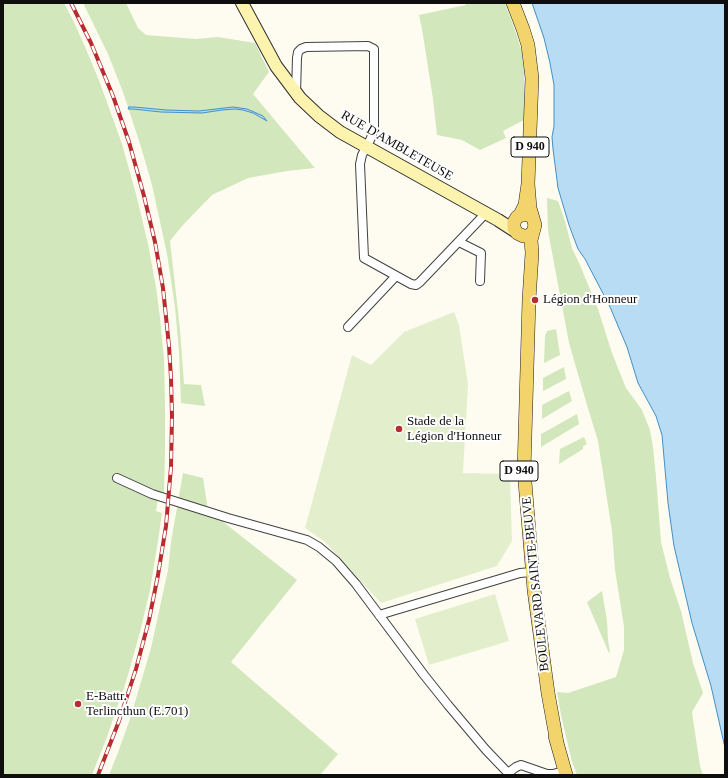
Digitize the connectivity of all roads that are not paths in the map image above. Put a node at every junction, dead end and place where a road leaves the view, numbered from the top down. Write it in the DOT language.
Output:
graph roads {
  1 [pos="514,3"];
  2 [pos="244,4"];
  3 [pos="296,93"];
  4 [pos="366,147"];
  5 [pos="528,184"];
  6 [pos="486,213"];
  7 [pos="521,226"];
  8 [pos="459,242"];
  9 [pos="396,276"];
  10 [pos="480,281"];
  11 [pos="348,327"];
  12 [pos="117,478"];
  13 [pos="528,572"];
  14 [pos="379,615"];
  15 [pos="509,774"];
  16 [pos="560,774"];
  1 -- 5 [label="main road, BOULEVARD SAINTE-BEUVE / D 940"];
  2 -- 3 [label="street, RUE D'AMBLETEUSE"];
  3 -- 4 [label="street, RUE D'AMBLETEUSE"];
  3 -- 4 [label="street"];
  4 -- 6 [label="street, RUE D'AMBLETEUSE"];
  4 -- 9 [label="street"];
  5 -- 7 [label="main road, BOULEVARD SAINTE-BEUVE / D 940"];
  5 -- 7 [label="main road, BOULEVARD SAINTE-BEUVE / D 940"];
  6 -- 7 [label="street, RUE D'AMBLETEUSE"];
  6 -- 8 [label="street"];
  7 -- 13 [label="main road, BOULEVARD SAINTE-BEUVE / D 940"];
  8 -- 9 [label="street"];
  8 -- 10 [label="street"];
  9 -- 11 [label="street"];
  12 -- 14 [label="street"];
  13 -- 14 [label="street"];
  13 -- 16 [label="main road, BOULEVARD SAINTE-BEUVE / D 940"];
  14 -- 15 [label="street"];
  15 -- 16 [label="street"];
}
